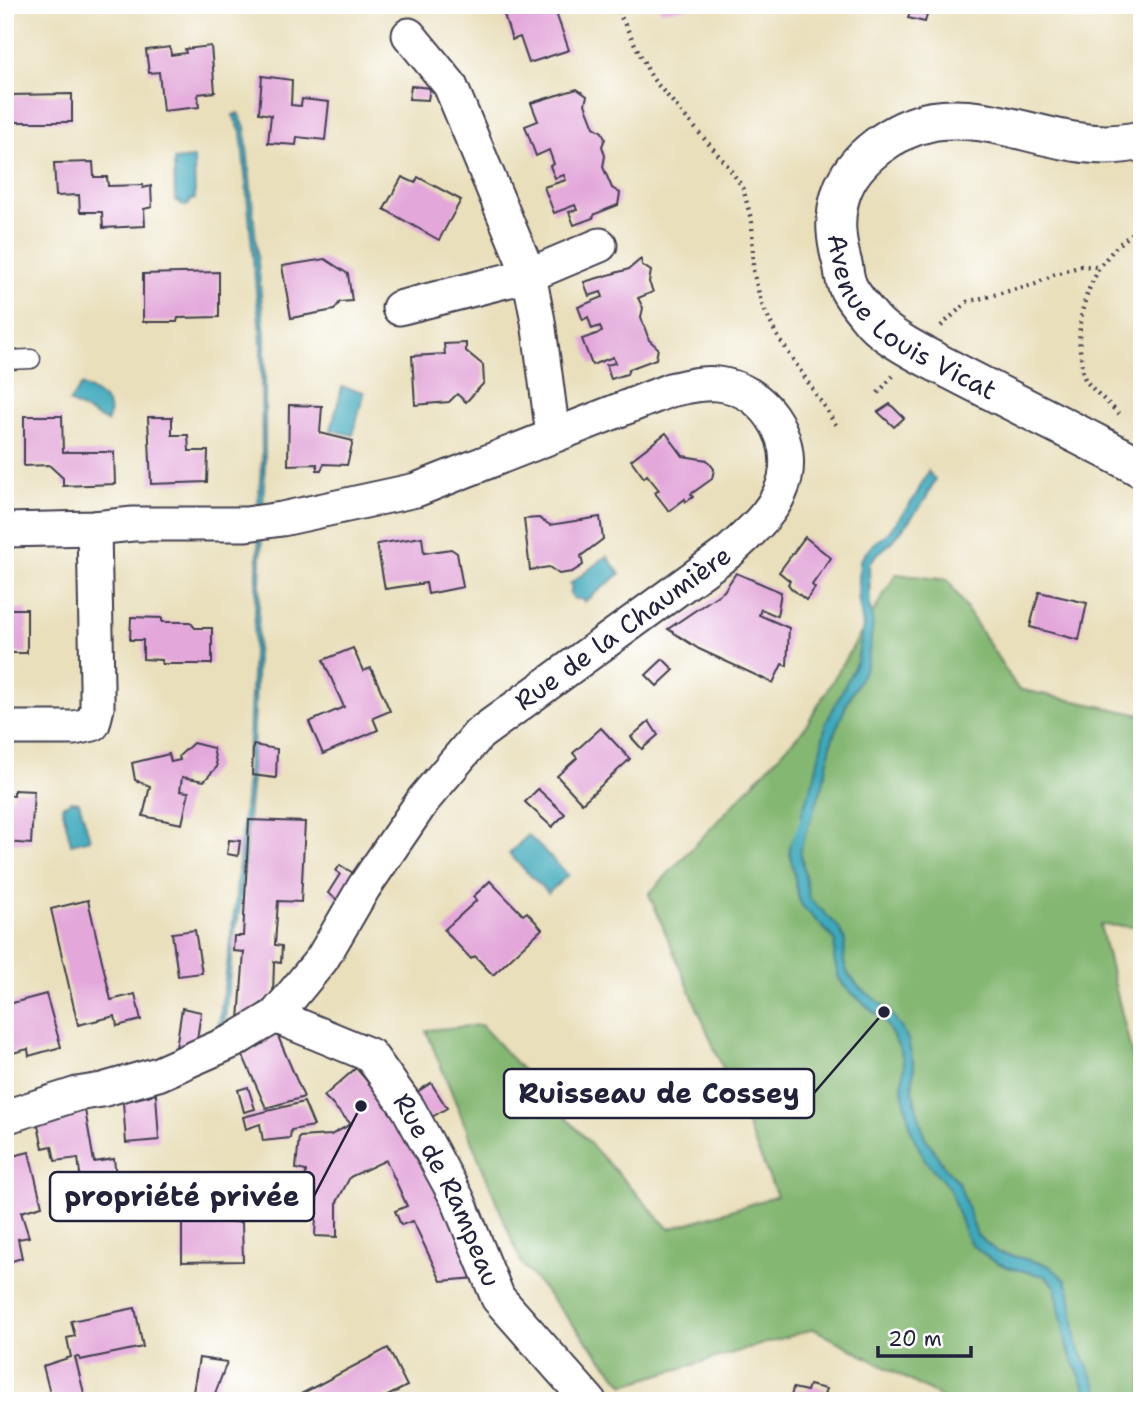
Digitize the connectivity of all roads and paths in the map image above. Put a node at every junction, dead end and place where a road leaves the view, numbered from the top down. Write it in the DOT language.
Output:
graph roads {
  1 [pos="615,5"];
  2 [pos="408,35"];
  3 [pos="1142,140"];
  4 [pos="1142,228"];
  5 [pos="600,245"];
  6 [pos="1099,267"];
  7 [pos="529,275"];
  8 [pos="399,308"];
  9 [pos="935,327"];
  10 [pos="31,359"];
  11 [pos="5,360"];
  12 [pos="883,387"];
  13 [pos="878,393"];
  14 [pos="1127,420"];
  15 [pos="838,428"];
  16 [pos="553,435"];
  17 [pos="1142,468"];
  18 [pos="94,528"];
  19 [pos="5,530"];
  20 [pos="5,728"];
  21 [pos="275,1016"];
  22 [pos="5,1117"];
  23 [pos="589,1401"];
  1 -- 15 [label="path"];
  2 -- 7 [label="street"];
  3 -- 17 [label="main road, Avenue Louis Vicat"];
  4 -- 6 [label="path"];
  5 -- 7 [label="street"];
  6 -- 9 [label="path"];
  6 -- 14 [label="path"];
  7 -- 8 [label="street"];
  7 -- 16 [label="street"];
  10 -- 11 [label="lane"];
  12 -- 13 [label="path"];
  16 -- 18 [label="street, Rue de la Chaumière"];
  16 -- 21 [label="street, Rue de la Chaumière"];
  18 -- 19 [label="street, Rue de la Chaumière"];
  18 -- 20 [label="street"];
  21 -- 22 [label="street, Rue de la Chaumière"];
  21 -- 23 [label="street, Rue de Rampeau"];
}
